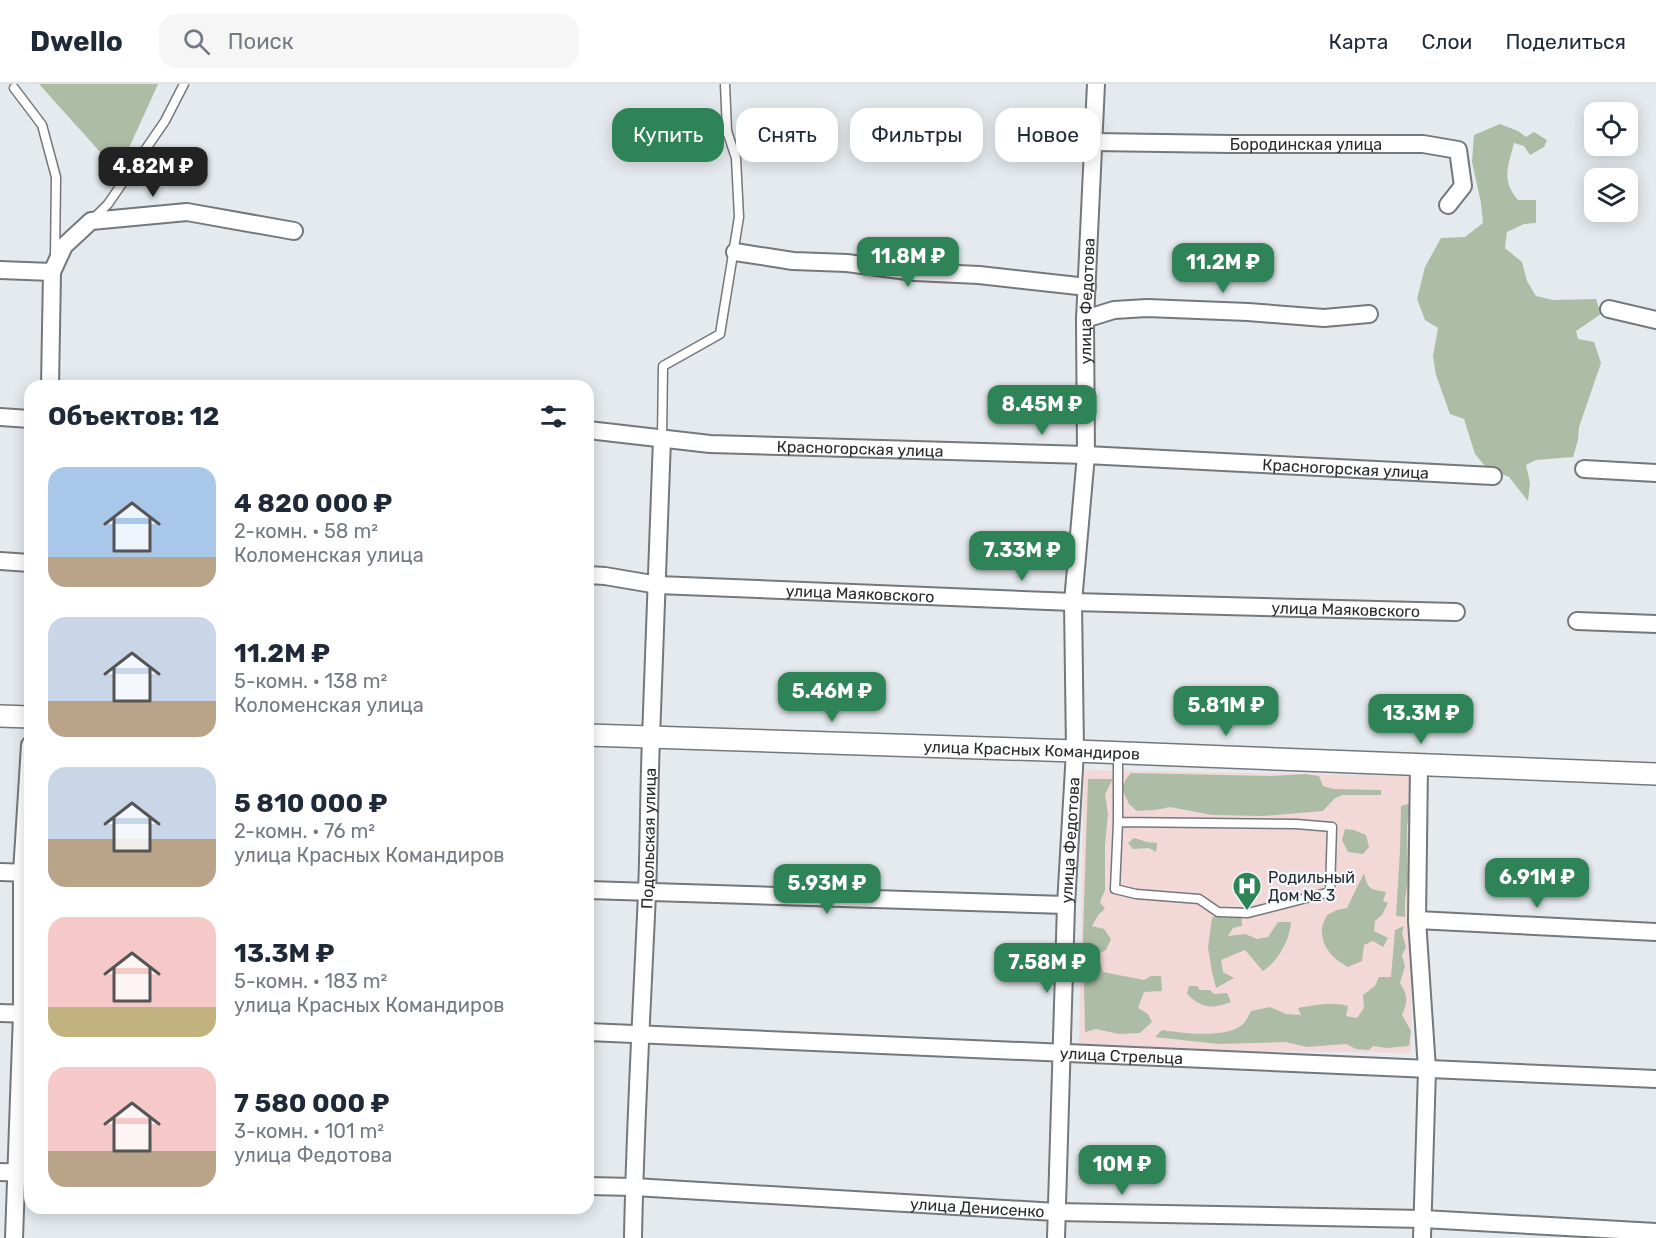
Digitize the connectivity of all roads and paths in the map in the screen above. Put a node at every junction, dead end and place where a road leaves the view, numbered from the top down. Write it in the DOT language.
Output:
graph roads {
  1 [pos="184,84"];
  2 [pos="725,84"];
  3 [pos="1096,84"];
  4 [pos="14,88"];
  5 [pos="1095,108"];
  6 [pos="1100,142"];
  7 [pos="1092,162"];
  8 [pos="1448,206"];
  9 [pos="91,221"];
  10 [pos="294,231"];
  11 [pos="735,252"];
  12 [pos="0,270"];
  13 [pos="53,270"];
  14 [pos="1087,287"];
  15 [pos="1610,309"];
  16 [pos="1369,314"];
  17 [pos="1085,319"];
  18 [pos="1656,320"];
  19 [pos="50,380"];
  20 [pos="0,417"];
  21 [pos="24,419"];
  22 [pos="594,431"];
  23 [pos="662,439"];
  24 [pos="1086,455"];
  25 [pos="1584,470"];
  26 [pos="1656,473"];
  27 [pos="1493,476"];
  28 [pos="0,561"];
  29 [pos="24,563"];
  30 [pos="594,575"];
  31 [pos="658,585"];
  32 [pos="1073,602"];
  33 [pos="1456,612"];
  34 [pos="1577,621"];
  35 [pos="1656,624"];
  36 [pos="0,716"];
  37 [pos="24,717"];
  38 [pos="594,735"];
  39 [pos="651,737"];
  40 [pos="1075,751"];
  41 [pos="1118,753"];
  42 [pos="1419,765"];
  43 [pos="1656,774"];
  44 [pos="1118,822"];
  45 [pos="0,872"];
  46 [pos="24,873"];
  47 [pos="594,890"];
  48 [pos="647,891"];
  49 [pos="1066,905"];
  50 [pos="1417,920"];
  51 [pos="1656,932"];
  52 [pos="0,1013"];
  53 [pos="24,1014"];
  54 [pos="594,1032"];
  55 [pos="640,1034"];
  56 [pos="24,1043"];
  57 [pos="1063,1053"];
  58 [pos="1427,1069"];
  59 [pos="1656,1079"];
  60 [pos="15,1173"];
  61 [pos="594,1186"];
  62 [pos="634,1187"];
  63 [pos="1056,1212"];
  64 [pos="1423,1219"];
  65 [pos="1656,1232"];
  66 [pos="14,1238"];
  67 [pos="633,1238"];
  68 [pos="1056,1238"];
  69 [pos="1422,1238"];
  1 -- 9 [label="lane"];
  2 -- 11 [label="lane"];
  3 -- 5 [label="street, улица Федотова"];
  4 -- 13 [label="lane"];
  6 -- 8 [label="street, Бородинская улица"];
  7 -- 14 [label="street, улица Федотова"];
  9 -- 10 [label="street"];
  9 -- 13 [label="street"];
  11 -- 14 [label="street"];
  11 -- 23 [label="lane"];
  12 -- 13 [label="street"];
  13 -- 19 [label="street"];
  14 -- 17 [label="street, улица Федотова"];
  15 -- 18 [label="street"];
  16 -- 17 [label="street"];
  17 -- 24 [label="street, улица Федотова"];
  20 -- 21 [label="street"];
  22 -- 23 [label="street, Красногорская улица"];
  23 -- 24 [label="street, Красногорская улица"];
  23 -- 31 [label="street, Подольская улица"];
  24 -- 27 [label="street, Красногорская улица"];
  24 -- 32 [label="street, улица Федотова"];
  25 -- 26 [label="street"];
  28 -- 29 [label="street"];
  30 -- 31 [label="street, улица Маяковского"];
  31 -- 32 [label="street, улица Маяковского"];
  31 -- 39 [label="street, Подольская улица"];
  32 -- 33 [label="street, улица Маяковского"];
  32 -- 40 [label="street, улица Федотова"];
  34 -- 35 [label="street"];
  36 -- 37 [label="street"];
  38 -- 39 [label="street, улица Красных Командиров"];
  39 -- 40 [label="street, улица Красных Командиров"];
  39 -- 48 [label="street, Подольская улица"];
  40 -- 41 [label="street, улица Красных Командиров"];
  40 -- 49 [label="street, улица Федотова"];
  41 -- 42 [label="street, улица Красных Командиров"];
  41 -- 44 [label="lane"];
  42 -- 43 [label="street, улица Красных Командиров"];
  42 -- 50 [label="street"];
  44 -- 44 [label="lane"];
  45 -- 46 [label="street"];
  47 -- 48 [label="street"];
  48 -- 49 [label="street"];
  48 -- 55 [label="street, Подольская улица"];
  49 -- 57 [label="street, улица Федотова"];
  50 -- 51 [label="street"];
  50 -- 58 [label="street"];
  52 -- 53 [label="street"];
  54 -- 55 [label="street, улица Стрельца"];
  55 -- 57 [label="street, улица Стрельца"];
  55 -- 62 [label="street, Подольская улица"];
  56 -- 60 [label="street"];
  57 -- 58 [label="street, улица Стрельца"];
  57 -- 63 [label="street, улица Федотова"];
  58 -- 59 [label="street, улица Стрельца"];
  58 -- 64 [label="street"];
  60 -- 66 [label="street"];
  61 -- 62 [label="street, улица Денисенко"];
  62 -- 63 [label="street, улица Денисенко"];
  62 -- 67 [label="street, Подольская улица"];
  63 -- 64 [label="street, улица Денисенко"];
  63 -- 68 [label="street, улица Федотова"];
  64 -- 65 [label="street, улица Денисенко"];
  64 -- 69 [label="street"];
}
